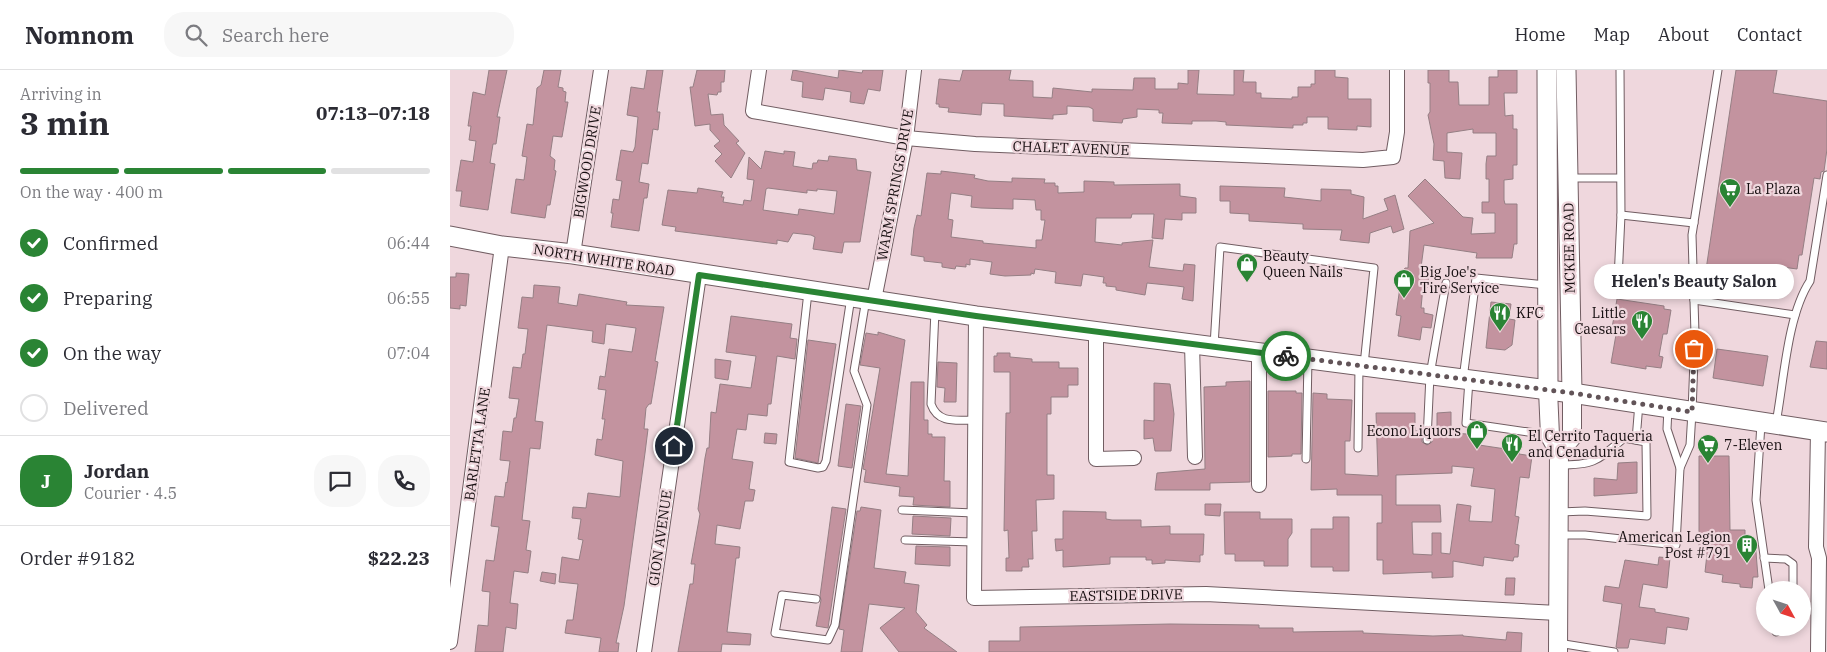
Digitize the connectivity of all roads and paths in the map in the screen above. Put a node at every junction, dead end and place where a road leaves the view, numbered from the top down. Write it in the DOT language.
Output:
graph roads {
  1 [pos="601,70"];
  2 [pos="759,70"];
  3 [pos="914,70"];
  4 [pos="1397,70"];
  5 [pos="1547,70"];
  6 [pos="1566,70"];
  7 [pos="1620,70"];
  8 [pos="1718,70"];
  9 [pos="906,138"];
  10 [pos="1827,175"];
  11 [pos="1567,178"];
  12 [pos="1620,178"];
  13 [pos="1621,215"];
  14 [pos="1694,223"];
  15 [pos="450,236"];
  16 [pos="502,246"];
  17 [pos="573,254"];
  18 [pos="699,275"];
  19 [pos="1446,282"];
  20 [pos="1548,286"];
  21 [pos="808,290"];
  22 [pos="1694,297"];
  23 [pos="863,298"];
  24 [pos="935,310"];
  25 [pos="1795,315"];
  26 [pos="976,316"];
  27 [pos="1096,332"];
  28 [pos="1192,344"];
  29 [pos="1214,346"];
  30 [pos="1259,352"];
  31 [pos="1308,359"];
  32 [pos="1362,366"];
  33 [pos="1430,375"];
  34 [pos="1466,380"];
  35 [pos="1548,390"];
  36 [pos="1572,393"];
  37 [pos="1640,403"];
  38 [pos="1668,408"];
  39 [pos="1692,412"];
  40 [pos="975,420"];
  41 [pos="1769,424"];
  42 [pos="1822,431"];
  43 [pos="1550,436"];
  44 [pos="1427,440"];
  45 [pos="1636,440"];
  46 [pos="1358,448"];
  47 [pos="1134,458"];
  48 [pos="1195,458"];
  49 [pos="1306,459"];
  50 [pos="1559,459"];
  51 [pos="1680,468"];
  52 [pos="1258,485"];
  53 [pos="902,510"];
  54 [pos="1560,512"];
  55 [pos="974,513"];
  56 [pos="1559,536"];
  57 [pos="905,540"];
  58 [pos="974,542"];
  59 [pos="1764,558"];
  60 [pos="1768,581"];
  61 [pos="1794,581"];
  62 [pos="816,599"];
  63 [pos="1558,614"];
  64 [pos="450,642"];
  65 [pos="1558,647"];
  66 [pos="644,652"];
  67 [pos="1614,652"];
  68 [pos="1818,652"];
  1 -- 17 [label="street, BIGWOOD DRIVE"];
  2 -- 9 [label="street, CHALET AVENUE"];
  3 -- 9 [label="street, WARM SPRINGS DRIVE"];
  4 -- 9 [label="street, CHALET AVENUE"];
  5 -- 20 [label="main road, MCKEE ROAD"];
  6 -- 11 [label="main road, MCKEE ROAD"];
  7 -- 12 [label="lane"];
  8 -- 14 [label="lane"];
  9 -- 23 [label="street, WARM SPRINGS DRIVE"];
  10 -- 25 [label="lane"];
  11 -- 12 [label="lane"];
  11 -- 36 [label="main road, MCKEE ROAD"];
  12 -- 13 [label="lane"];
  13 -- 14 [label="lane"];
  13 -- 22 [label="lane"];
  14 -- 22 [label="lane"];
  15 -- 16 [label="main road, NORTH WHITE ROAD"];
  16 -- 17 [label="main road, NORTH WHITE ROAD"];
  16 -- 64 [label="street, BARLETTA LANE"];
  17 -- 18 [label="main road, NORTH WHITE ROAD"];
  18 -- 21 [label="main road, NORTH WHITE ROAD"];
  18 -- 66 [label="street, GION AVENUE"];
  19 -- 33 [label="lane"];
  20 -- 34 [label="lane"];
  20 -- 35 [label="main road, MCKEE ROAD"];
  21 -- 23 [label="main road, NORTH WHITE ROAD"];
  21 -- 23 [label="lane"];
  22 -- 25 [label="lane"];
  22 -- 39 [label="lane"];
  23 -- 24 [label="main road, NORTH WHITE ROAD"];
  23 -- 62 [label="lane"];
  24 -- 26 [label="main road, NORTH WHITE ROAD"];
  24 -- 40 [label="lane"];
  25 -- 41 [label="lane"];
  26 -- 27 [label="main road, NORTH WHITE ROAD"];
  26 -- 40 [label="street, EASTSIDE DRIVE"];
  27 -- 28 [label="main road, NORTH WHITE ROAD"];
  27 -- 47 [label="street"];
  28 -- 29 [label="main road, NORTH WHITE ROAD"];
  28 -- 48 [label="street"];
  29 -- 30 [label="main road, NORTH WHITE ROAD"];
  29 -- 32 [label="lane"];
  30 -- 31 [label="main road, NORTH WHITE ROAD"];
  30 -- 52 [label="street"];
  31 -- 32 [label="main road, NORTH WHITE ROAD"];
  31 -- 49 [label="lane"];
  32 -- 33 [label="main road, NORTH WHITE ROAD"];
  32 -- 46 [label="lane"];
  33 -- 34 [label="main road, NORTH WHITE ROAD"];
  33 -- 44 [label="lane"];
  34 -- 35 [label="main road, NORTH WHITE ROAD"];
  34 -- 43 [label="lane"];
  35 -- 36 [label="main road, NORTH WHITE ROAD"];
  35 -- 43 [label="street, MCKEE ROAD"];
  36 -- 37 [label="main road, NORTH WHITE ROAD"];
  36 -- 50 [label="street, MCKEE ROAD"];
  37 -- 38 [label="main road, NORTH WHITE ROAD"];
  37 -- 45 [label="lane"];
  38 -- 39 [label="main road, NORTH WHITE ROAD"];
  38 -- 51 [label="lane"];
  39 -- 41 [label="main road, NORTH WHITE ROAD"];
  39 -- 51 [label="lane"];
  40 -- 55 [label="street, EASTSIDE DRIVE"];
  41 -- 42 [label="main road, NORTH WHITE ROAD"];
  41 -- 59 [label="lane"];
  42 -- 68 [label="street"];
  43 -- 50 [label="street, MCKEE ROAD"];
  45 -- 50 [label="lane"];
  45 -- 54 [label="lane"];
  50 -- 54 [label="street, MCKEE ROAD"];
  51 -- 56 [label="lane"];
  53 -- 55 [label="lane"];
  54 -- 56 [label="street, MCKEE ROAD"];
  55 -- 58 [label="street, EASTSIDE DRIVE"];
  56 -- 63 [label="street, MCKEE ROAD"];
  57 -- 58 [label="lane"];
  58 -- 63 [label="street, EASTSIDE DRIVE"];
  59 -- 60 [label="lane"];
  59 -- 61 [label="lane"];
  63 -- 65 [label="street, MCKEE ROAD"];
  65 -- 67 [label="lane"];
}
